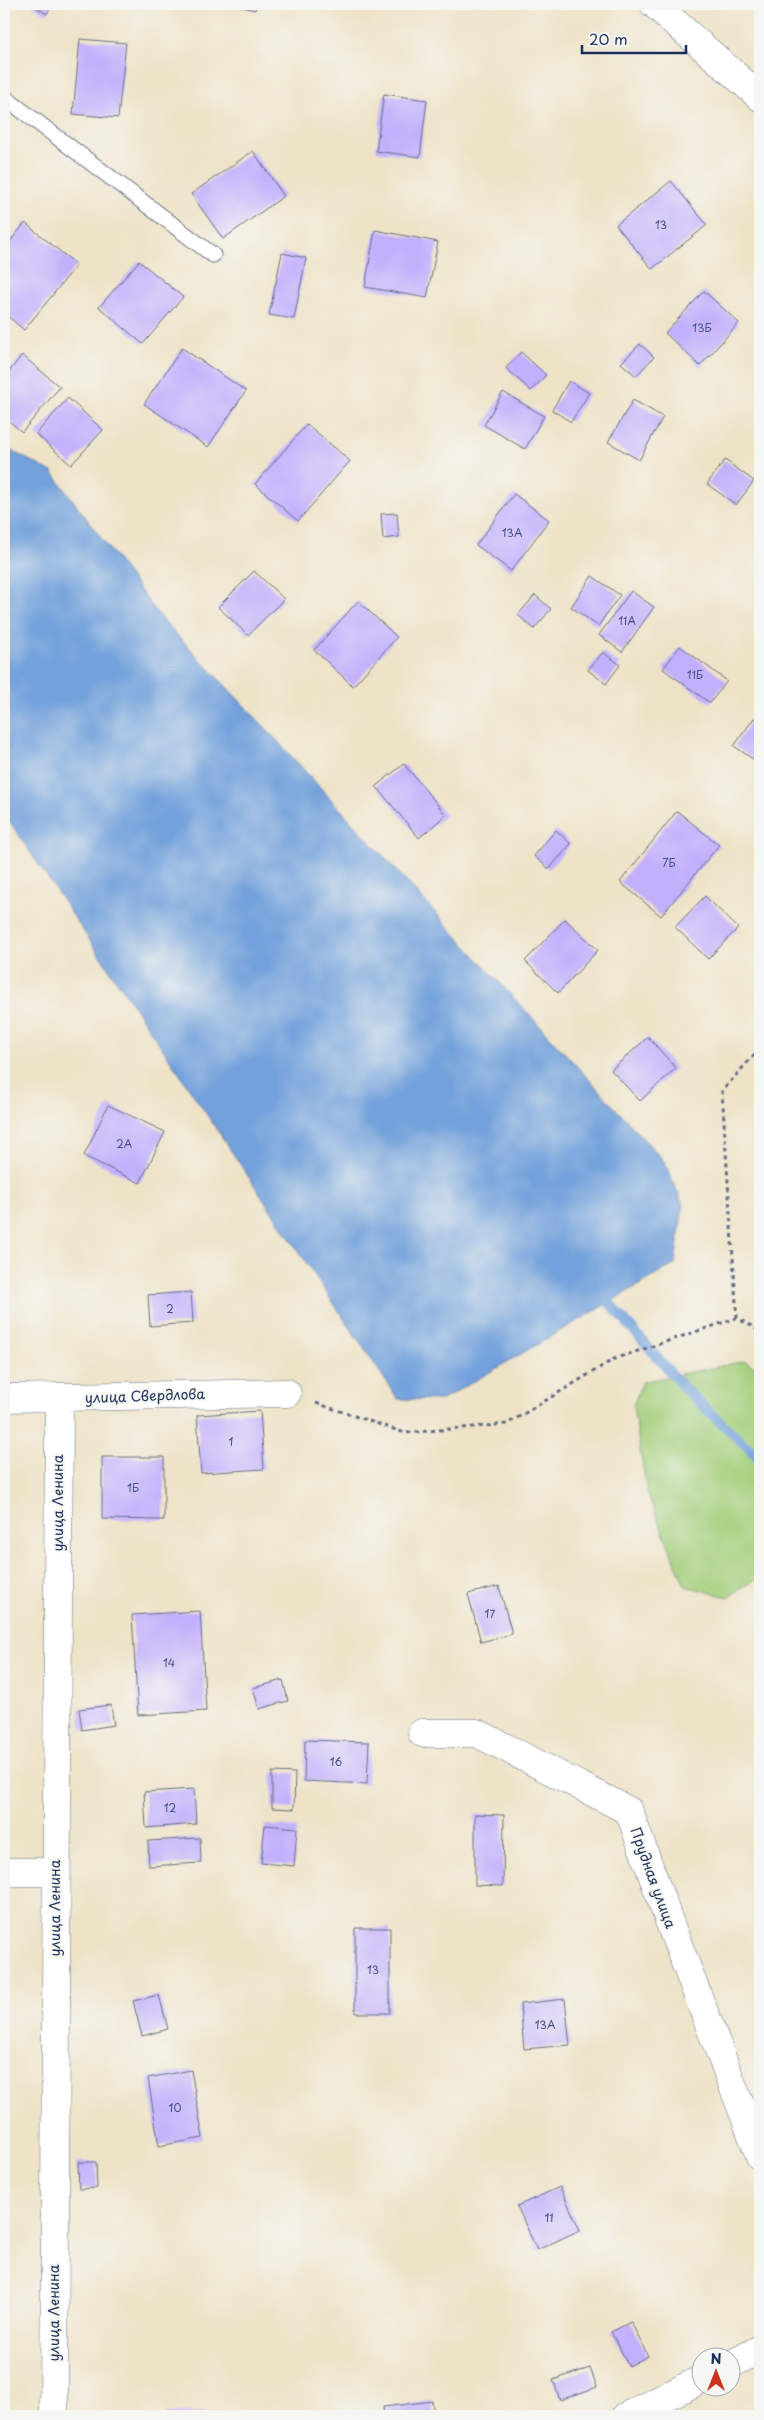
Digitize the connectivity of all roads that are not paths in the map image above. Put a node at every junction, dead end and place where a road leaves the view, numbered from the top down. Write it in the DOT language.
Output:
graph roads {
  1 [pos="654,4"];
  2 [pos="760,97"];
  3 [pos="4,98"];
  4 [pos="213,255"];
  5 [pos="287,1392"];
  6 [pos="4,1398"];
  7 [pos="58,1399"];
  8 [pos="422,1733"];
  9 [pos="4,1872"];
  10 [pos="55,1872"];
  11 [pos="760,2156"];
  12 [pos="760,2349"];
  13 [pos="742,2359"];
  14 [pos="692,2383"];
  15 [pos="54,2416"];
  16 [pos="626,2416"];
  1 -- 2 [label="street"];
  3 -- 4 [label="lane"];
  5 -- 7 [label="street, улица Свердлова"];
  6 -- 7 [label="street, улица Свердлова"];
  7 -- 10 [label="street, улица Ленина"];
  8 -- 11 [label="street, Прудная улица"];
  9 -- 10 [label="street"];
  10 -- 15 [label="street, улица Ленина"];
  12 -- 13 [label="street"];
  14 -- 16 [label="street"];
}
